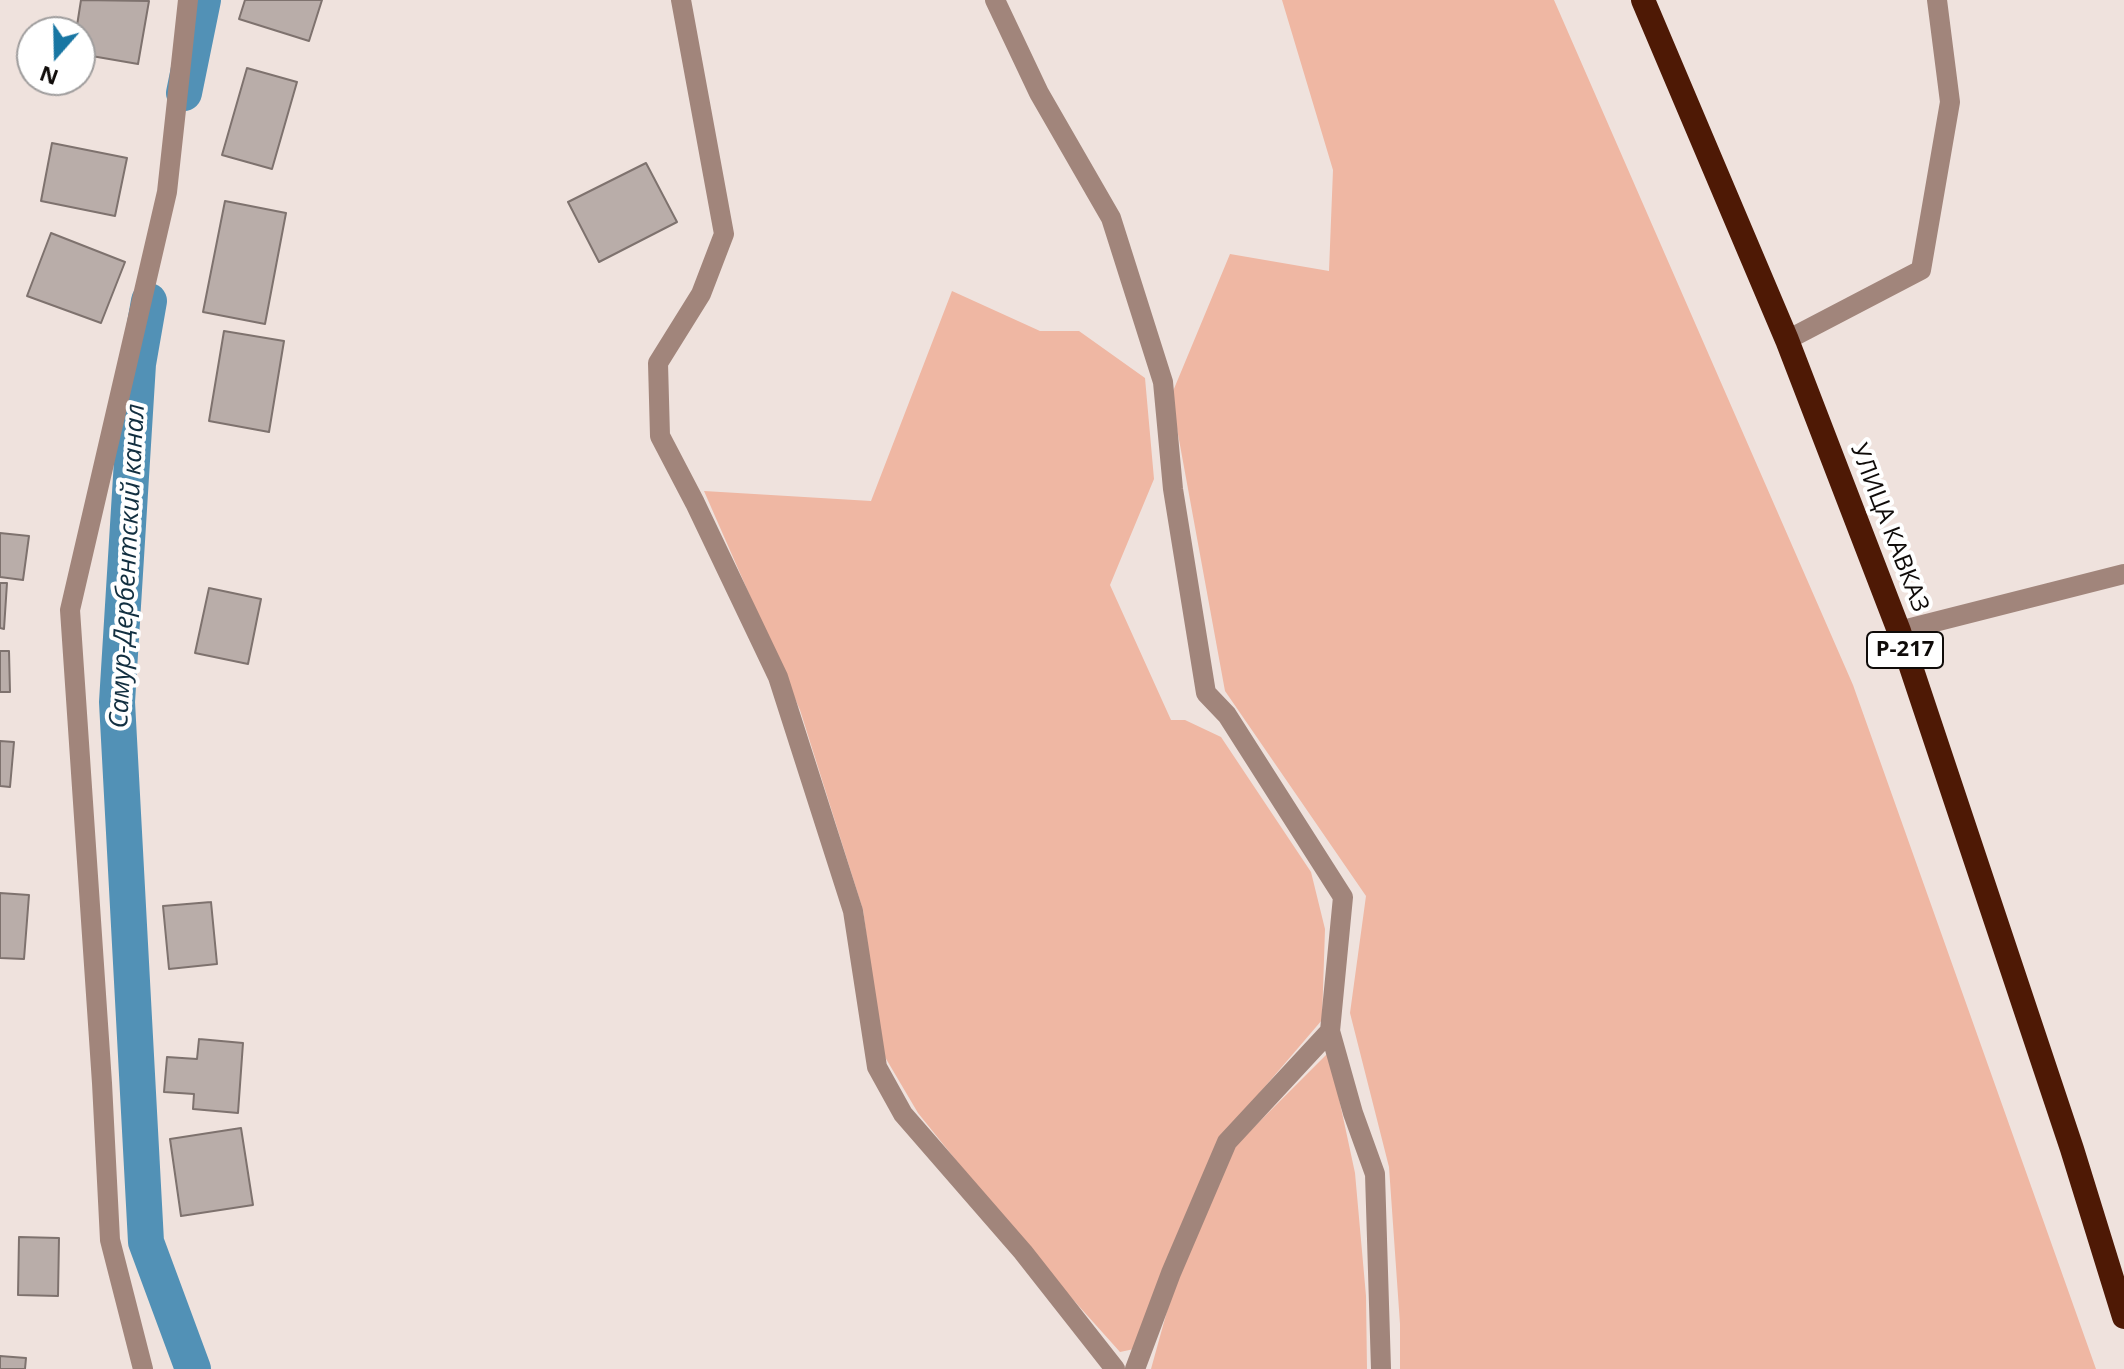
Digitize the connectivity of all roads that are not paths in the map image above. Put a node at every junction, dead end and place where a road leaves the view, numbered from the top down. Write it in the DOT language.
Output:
graph roads {
  1 [pos="188,0"];
  2 [pos="681,0"];
  3 [pos="995,0"];
  4 [pos="1643,0"];
  5 [pos="1937,0"];
  6 [pos="1787,340"];
  7 [pos="2124,574"];
  8 [pos="1899,631"];
  9 [pos="1330,1031"];
  10 [pos="2124,1317"];
  11 [pos="143,1369"];
  12 [pos="1115,1369"];
  13 [pos="1135,1369"];
  14 [pos="1381,1369"];
  1 -- 11 [label="street"];
  2 -- 12 [label="street"];
  3 -- 9 [label="street"];
  4 -- 6 [label="highway, УЛИЦА КАВКАЗ / Р-217"];
  5 -- 6 [label="street"];
  6 -- 8 [label="highway, УЛИЦА КАВКАЗ / Р-217"];
  7 -- 8 [label="street"];
  8 -- 10 [label="highway, УЛИЦА КАВКАЗ / Р-217"];
  9 -- 13 [label="street"];
  9 -- 14 [label="street"];
}
